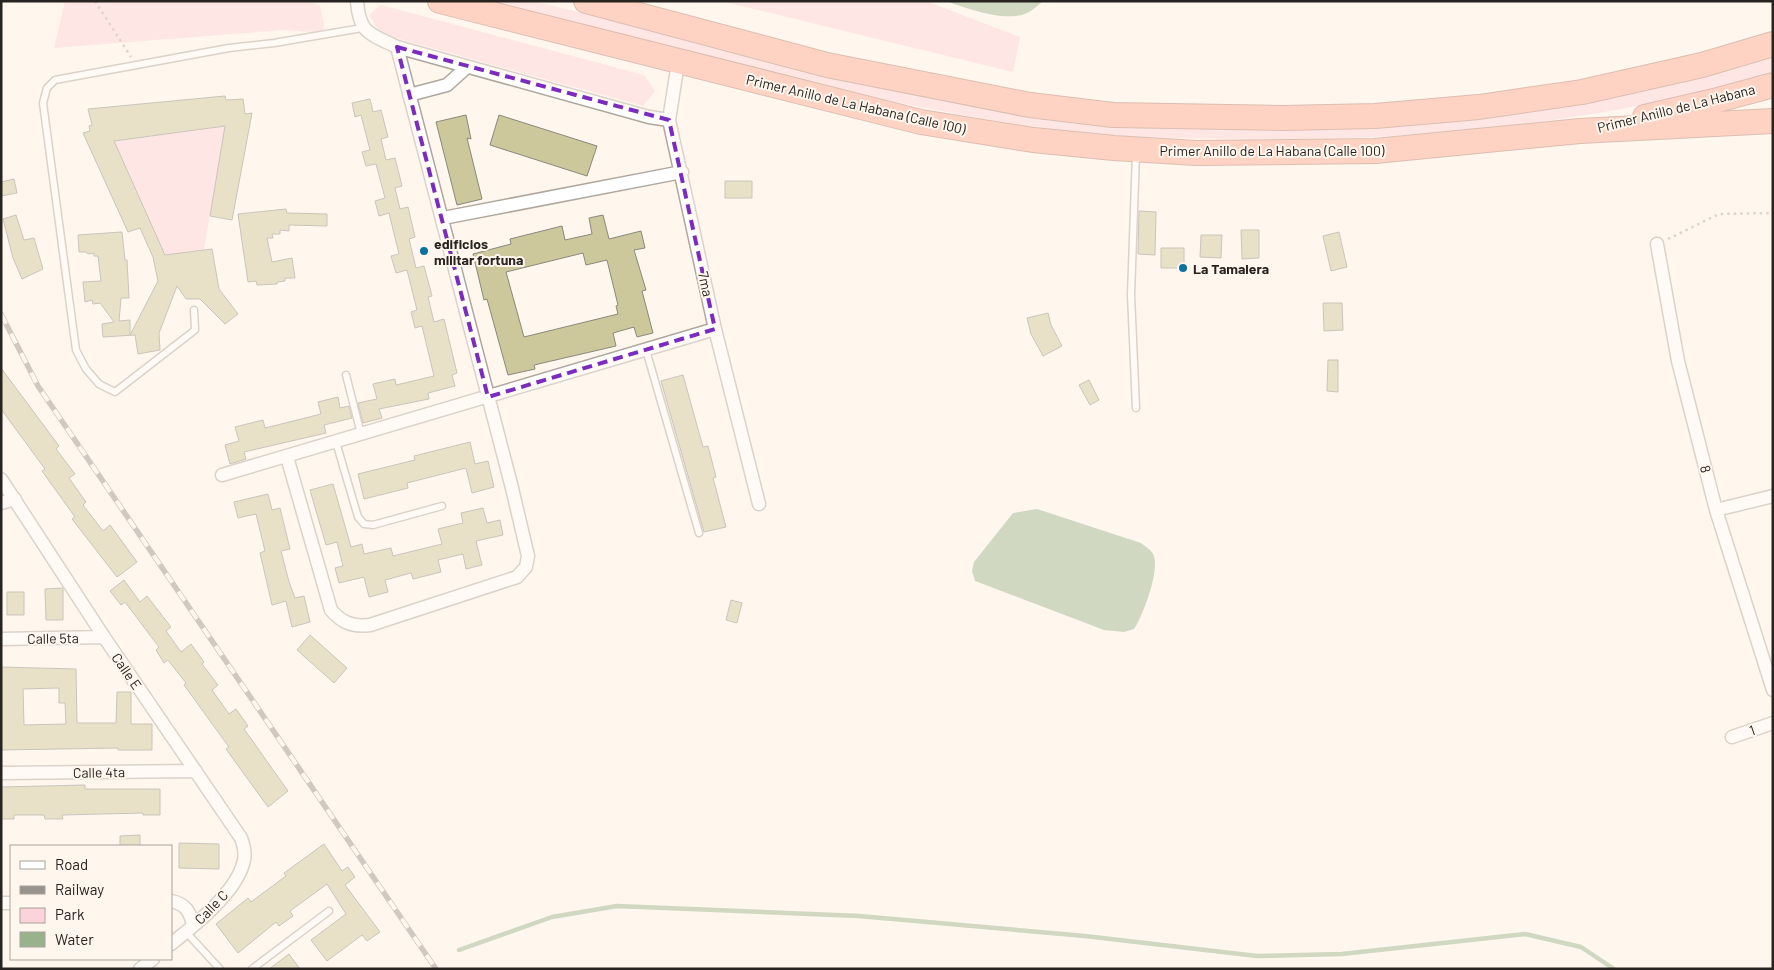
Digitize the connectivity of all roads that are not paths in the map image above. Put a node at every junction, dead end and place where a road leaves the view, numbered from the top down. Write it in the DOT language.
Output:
graph roads {
  1 [pos="357,1"];
  2 [pos="440,1"];
  3 [pos="586,1"];
  4 [pos="362,28"];
  5 [pos="1773,44"];
  6 [pos="397,48"];
  7 [pos="678,63"];
  8 [pos="467,67"];
  9 [pos="1773,84"];
  10 [pos="409,95"];
  11 [pos="668,120"];
  12 [pos="1773,121"];
  13 [pos="1580,131"];
  14 [pos="1136,150"];
  15 [pos="682,172"];
  16 [pos="443,218"];
  17 [pos="1657,244"];
  18 [pos="194,310"];
  19 [pos="715,329"];
  20 [pos="646,350"];
  21 [pos="346,375"];
  22 [pos="488,397"];
  23 [pos="1136,408"];
  24 [pos="362,435"];
  25 [pos="336,442"];
  26 [pos="287,457"];
  27 [pos="222,475"];
  28 [pos="1,479"];
  29 [pos="1773,496"];
  30 [pos="16,499"];
  31 [pos="1,503"];
  32 [pos="759,504"];
  33 [pos="442,506"];
  34 [pos="1716,510"];
  35 [pos="699,533"];
  36 [pos="104,637"];
  37 [pos="1,639"];
  38 [pos="1773,690"];
  39 [pos="1773,722"];
  40 [pos="1732,737"];
  41 [pos="196,771"];
  42 [pos="1,773"];
  43 [pos="244,864"];
  44 [pos="172,901"];
  45 [pos="329,911"];
  46 [pos="190,929"];
  47 [pos="172,943"];
  48 [pos="151,960"];
  49 [pos="140,969"];
  50 [pos="220,969"];
  51 [pos="252,969"];
  1 -- 4 [label="street"];
  2 -- 7 [label="highway, Primer Anillo de La Habana (Calle 100)"];
  3 -- 5 [label="highway"];
  4 -- 6 [label="street"];
  4 -- 18 [label="lane"];
  6 -- 8 [label="street"];
  6 -- 10 [label="street"];
  7 -- 11 [label="street, 7ma"];
  7 -- 14 [label="highway, Primer Anillo de La Habana (Calle 100)"];
  8 -- 10 [label="street"];
  8 -- 11 [label="street"];
  9 -- 13 [label="highway, Primer Anillo de La Habana"];
  10 -- 16 [label="street"];
  11 -- 15 [label="street, 7ma"];
  12 -- 13 [label="highway"];
  13 -- 14 [label="highway, Primer Anillo de La Habana (Calle 100)"];
  14 -- 23 [label="lane"];
  15 -- 16 [label="street"];
  15 -- 19 [label="street, 7ma"];
  16 -- 22 [label="street"];
  17 -- 34 [label="street, 8"];
  19 -- 20 [label="street"];
  19 -- 32 [label="street, 7ma"];
  20 -- 22 [label="street"];
  20 -- 35 [label="lane"];
  21 -- 24 [label="lane"];
  22 -- 24 [label="street"];
  22 -- 26 [label="street"];
  24 -- 25 [label="street"];
  25 -- 26 [label="street"];
  25 -- 33 [label="lane"];
  26 -- 27 [label="street"];
  28 -- 30 [label="street, Calle E"];
  29 -- 34 [label="street"];
  30 -- 31 [label="street"];
  30 -- 36 [label="street, Calle E"];
  34 -- 38 [label="street, 8"];
  36 -- 37 [label="street, Calle 5ta"];
  36 -- 41 [label="street, Calle E"];
  39 -- 40 [label="street, 1"];
  41 -- 42 [label="street, Calle 4ta"];
  41 -- 43 [label="street, Calle E"];
  43 -- 46 [label="street, Calle C"];
  44 -- 46 [label="street"];
  45 -- 51 [label="lane"];
  46 -- 47 [label="street, Calle C"];
  46 -- 50 [label="lane"];
  48 -- 49 [label="street"];
}
